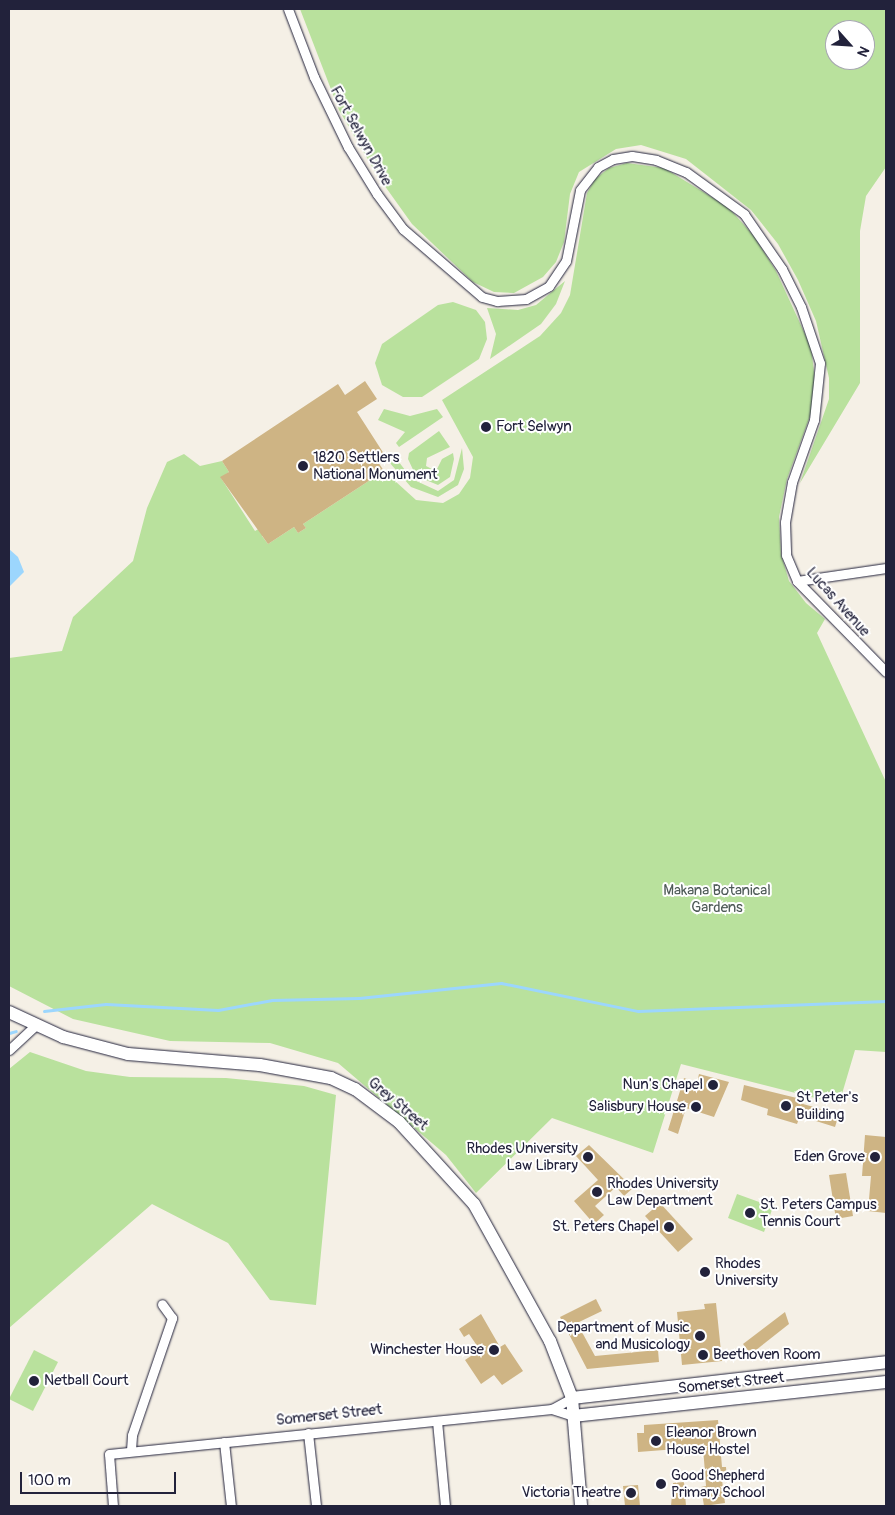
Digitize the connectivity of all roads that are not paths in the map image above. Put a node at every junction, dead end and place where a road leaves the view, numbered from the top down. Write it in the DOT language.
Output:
graph roads {
  1 [pos="288,9"];
  2 [pos="792,482"];
  3 [pos="886,568"];
  4 [pos="797,581"];
  5 [pos="886,672"];
  6 [pos="9,1012"];
  7 [pos="35,1026"];
  8 [pos="9,1050"];
  9 [pos="162,1304"];
  10 [pos="886,1362"];
  11 [pos="782,1374"];
  12 [pos="886,1382"];
  13 [pos="665,1387"];
  14 [pos="781,1394"];
  15 [pos="572,1398"];
  16 [pos="666,1407"];
  17 [pos="552,1409"];
  18 [pos="573,1416"];
  19 [pos="437,1421"];
  20 [pos="308,1433"];
  21 [pos="224,1442"];
  22 [pos="131,1450"];
  23 [pos="113,1506"];
  24 [pos="231,1506"];
  25 [pos="316,1506"];
  26 [pos="445,1506"];
  27 [pos="581,1506"];
  1 -- 2 [label="street, Fort Selwyn Drive"];
  2 -- 4 [label="street, Lucas Avenue"];
  3 -- 4 [label="street"];
  4 -- 5 [label="street, Lucas Avenue"];
  6 -- 7 [label="main road, Grey Street"];
  7 -- 8 [label="street"];
  7 -- 15 [label="main road, Grey Street"];
  9 -- 22 [label="street"];
  10 -- 11 [label="main road, Somerset Street"];
  11 -- 13 [label="main road, Somerset Street"];
  11 -- 14 [label="main road"];
  12 -- 14 [label="main road, Somerset Street"];
  13 -- 15 [label="main road, Somerset Street"];
  13 -- 16 [label="main road"];
  14 -- 16 [label="main road, Somerset Street"];
  15 -- 17 [label="street, Somerset Street"];
  15 -- 18 [label="main road, Grey Street"];
  16 -- 18 [label="main road, Somerset Street"];
  17 -- 18 [label="street, Somerset Street"];
  17 -- 19 [label="street, Somerset Street"];
  18 -- 27 [label="main road, Grey Street"];
  19 -- 20 [label="street, Somerset Street"];
  19 -- 26 [label="street"];
  20 -- 21 [label="street, Somerset Street"];
  20 -- 25 [label="street"];
  21 -- 22 [label="street, Somerset Street"];
  21 -- 24 [label="street"];
  22 -- 23 [label="street, Somerset Street"];
}
